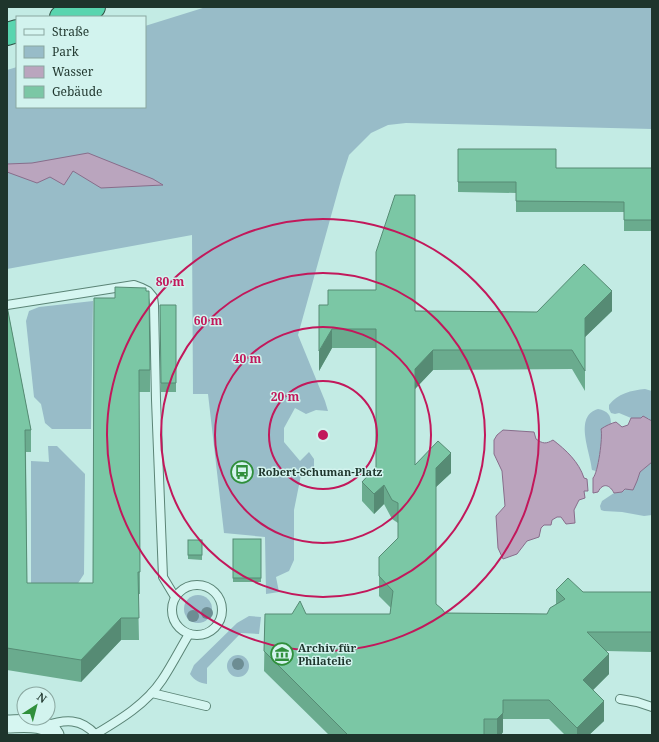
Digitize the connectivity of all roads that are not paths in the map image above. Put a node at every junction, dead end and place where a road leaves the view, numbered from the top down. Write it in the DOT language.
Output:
graph roads {
  1 [pos="94,7"];
  2 [pos="64,16"];
  3 [pos="7,306"];
  4 [pos="176,596"];
  5 [pos="189,634"];
  6 [pos="152,693"];
  7 [pos="620,698"];
  8 [pos="206,706"];
  9 [pos="652,707"];
  10 [pos="7,724"];
  11 [pos="49,731"];
  12 [pos="96,734"];
  1 -- 2 [label="highway"];
  3 -- 4 [label="lane"];
  4 -- 5 [label="lane"];
  4 -- 5 [label="lane"];
  5 -- 6 [label="lane"];
  6 -- 8 [label="lane"];
  6 -- 12 [label="lane"];
  7 -- 9 [label="lane"];
  10 -- 11 [label="street"];
  11 -- 12 [label="lane"];
}
